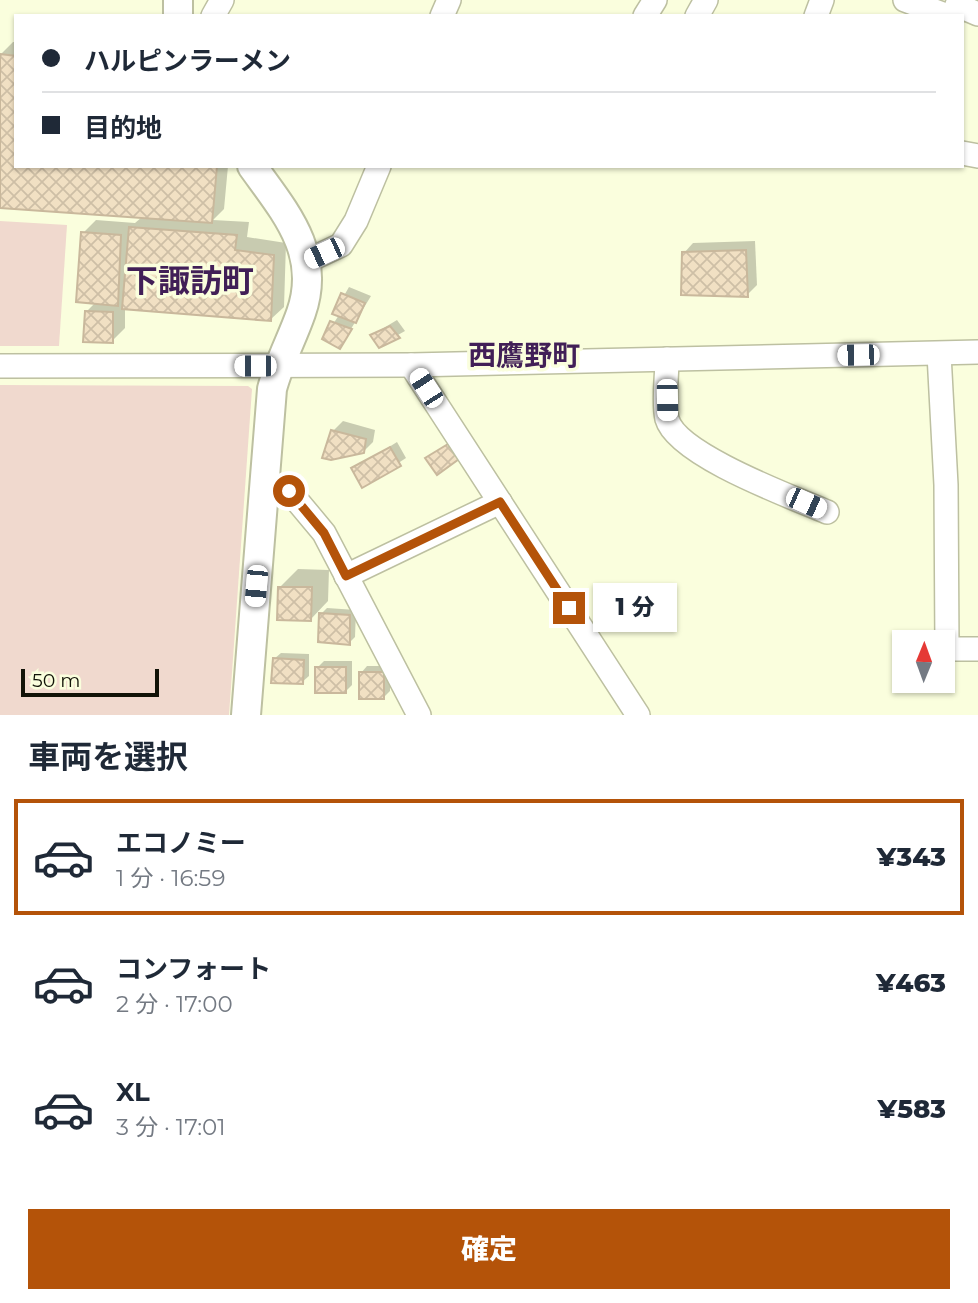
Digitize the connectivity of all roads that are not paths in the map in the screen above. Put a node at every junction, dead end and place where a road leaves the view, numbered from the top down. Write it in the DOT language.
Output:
graph roads {
  1 [pos="905,0"];
  2 [pos="978,13"];
  3 [pos="945,14"];
  4 [pos="952,14"];
  5 [pos="253,168"];
  6 [pos="378,168"];
  7 [pos="307,261"];
  8 [pos="978,352"];
  9 [pos="939,354"];
  10 [pos="667,359"];
  11 [pos="411,365"];
  12 [pos="0,366"];
  13 [pos="278,366"];
  14 [pos="264,483"];
  15 [pos="500,502"];
  16 [pos="827,512"];
  17 [pos="346,576"];
  18 [pos="978,649"];
  19 [pos="246,715"];
  20 [pos="419,715"];
  21 [pos="638,715"];
  1 -- 3 [label="street"];
  2 -- 4 [label="street"];
  5 -- 7 [label="main road"];
  6 -- 7 [label="street"];
  7 -- 13 [label="main road"];
  8 -- 9 [label="street"];
  9 -- 10 [label="street"];
  9 -- 18 [label="street"];
  10 -- 11 [label="street"];
  10 -- 16 [label="street"];
  11 -- 13 [label="street"];
  11 -- 15 [label="street"];
  12 -- 13 [label="street"];
  13 -- 14 [label="main road"];
  14 -- 17 [label="street"];
  14 -- 19 [label="main road"];
  15 -- 17 [label="street"];
  15 -- 21 [label="street"];
  17 -- 20 [label="street"];
}
